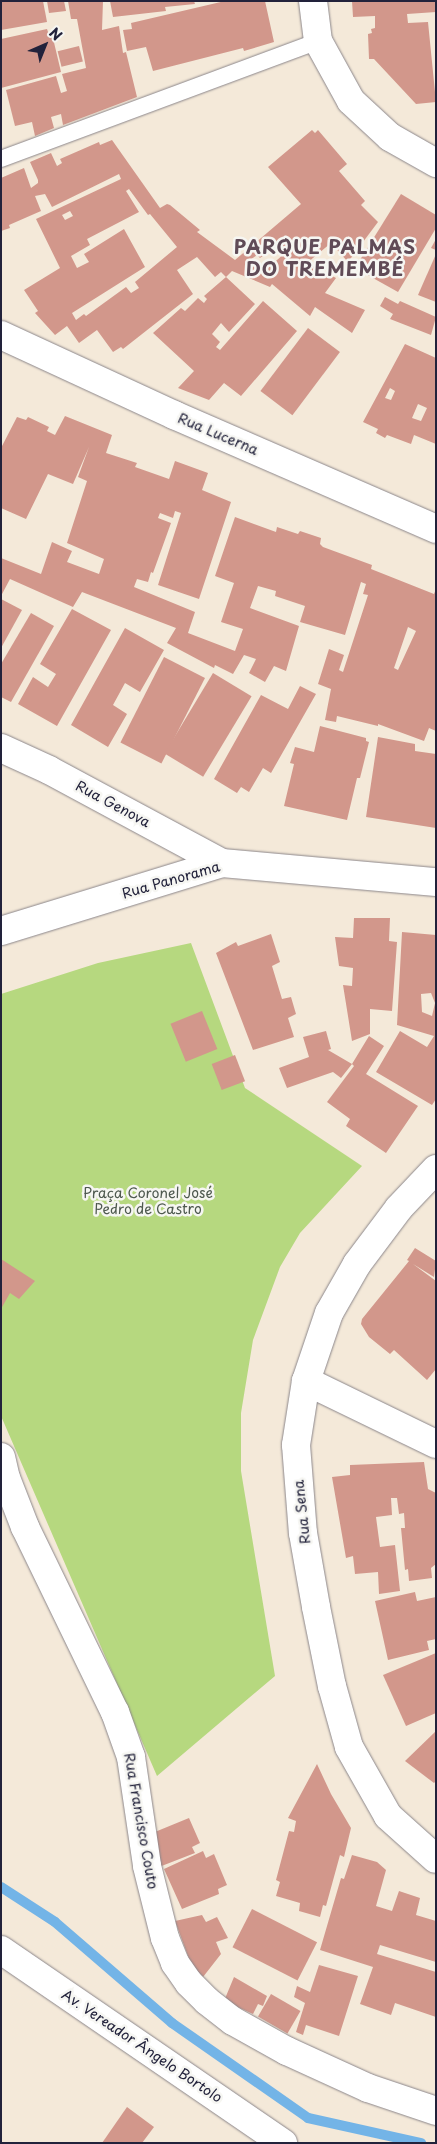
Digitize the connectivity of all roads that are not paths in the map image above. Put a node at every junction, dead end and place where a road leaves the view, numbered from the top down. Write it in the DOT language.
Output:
graph roads {
  1 [pos="313,1"];
  2 [pos="318,41"];
  3 [pos="1,159"];
  4 [pos="436,163"];
  5 [pos="1,335"];
  6 [pos="436,529"];
  7 [pos="1,748"];
  8 [pos="222,864"];
  9 [pos="436,882"];
  10 [pos="1,931"];
  11 [pos="436,1169"];
  12 [pos="306,1381"];
  13 [pos="436,1444"];
  14 [pos="1,1457"];
  15 [pos="436,1859"];
  16 [pos="1,1950"];
  17 [pos="436,2110"];
  18 [pos="284,2143"];
  1 -- 2 [label="street"];
  2 -- 3 [label="lane"];
  2 -- 4 [label="street"];
  5 -- 6 [label="street, Rua Lucerna"];
  7 -- 8 [label="street, Rua Genova"];
  8 -- 9 [label="street, Rua Panorama"];
  8 -- 10 [label="street, Rua Panorama"];
  11 -- 12 [label="street, Rua Sena"];
  12 -- 13 [label="street"];
  12 -- 15 [label="street, Rua Sena"];
  14 -- 17 [label="street, Rua Francisco Couto"];
  16 -- 18 [label="street, Av. Vereador Ângelo Bortolo"];
}
